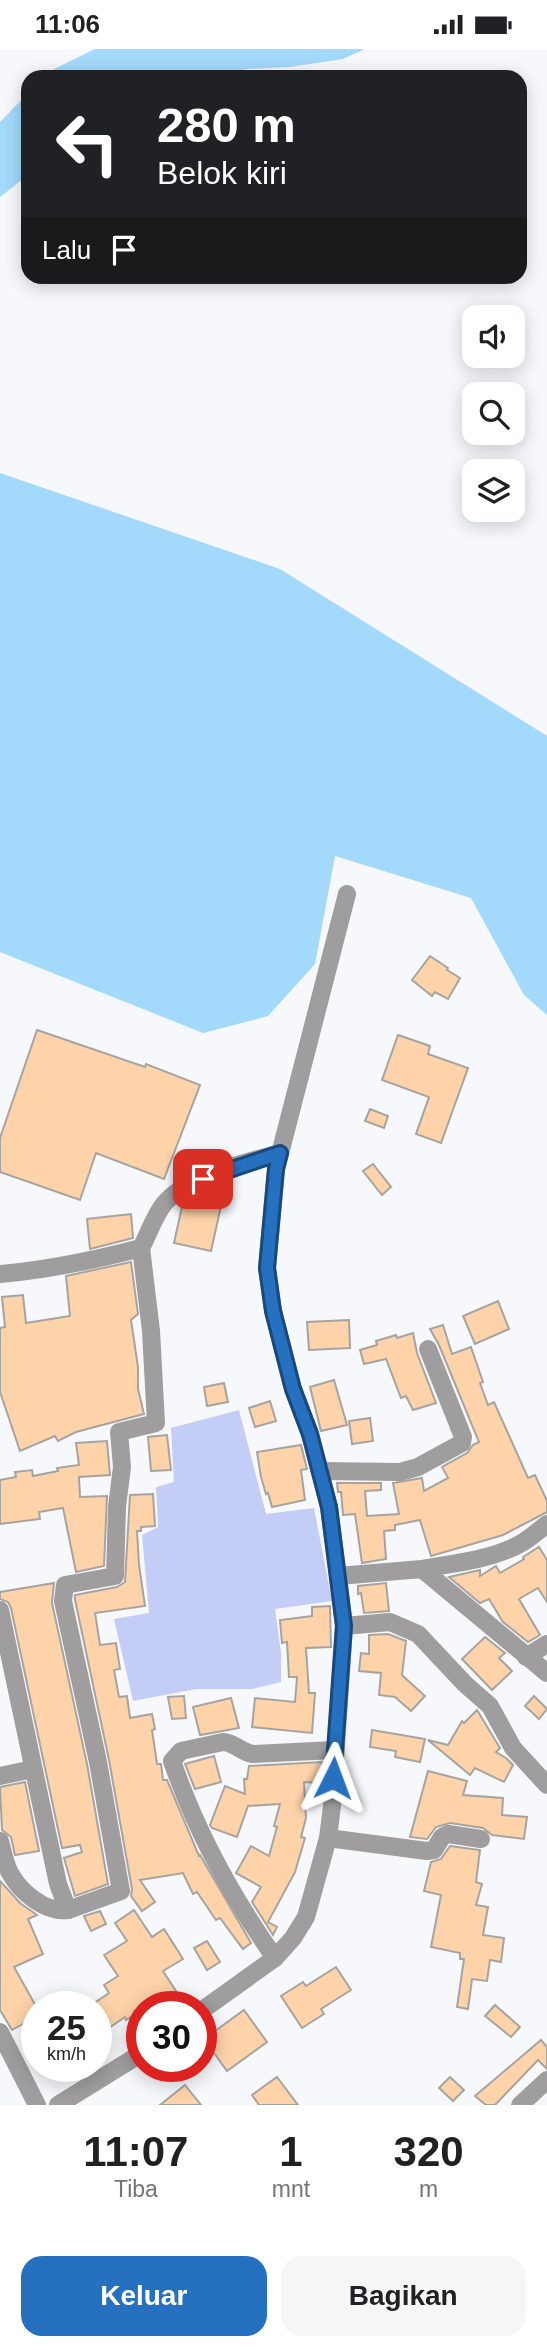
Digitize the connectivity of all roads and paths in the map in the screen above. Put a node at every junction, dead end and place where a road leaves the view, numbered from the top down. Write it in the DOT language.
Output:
graph roads {
  1 [pos="347,894"];
  2 [pos="280,1153"];
  3 [pos="141,1248"];
  4 [pos="0,1274"];
  5 [pos="428,1349"];
  6 [pos="320,1471"];
  7 [pos="547,1524"];
  8 [pos="422,1569"];
  9 [pos="338,1576"];
  10 [pos="0,1610"];
  11 [pos="344,1626"];
  12 [pos="547,1644"];
  13 [pos="526,1657"];
  14 [pos="547,1673"];
  15 [pos="334,1750"];
  16 [pos="33,1769"];
  17 [pos="0,1776"];
  18 [pos="547,1785"];
  19 [pos="328,1838"];
  20 [pos="481,1839"];
  21 [pos="0,1842"];
  22 [pos="68,1910"];
  23 [pos="275,1958"];
  24 [pos="217,2000"];
  25 [pos="0,2032"];
  26 [pos="126,2063"];
  27 [pos="547,2080"];
  28 [pos="37,2105"];
  29 [pos="58,2105"];
  30 [pos="520,2105"];
  1 -- 2 [label="street"];
  2 -- 3 [label="street"];
  2 -- 6 [label="street"];
  3 -- 4 [label="street"];
  3 -- 22 [label="street"];
  5 -- 6 [label="street"];
  6 -- 9 [label="street"];
  7 -- 8 [label="street"];
  8 -- 9 [label="street"];
  8 -- 13 [label="street"];
  9 -- 11 [label="street"];
  10 -- 16 [label="street"];
  11 -- 15 [label="street"];
  11 -- 18 [label="street"];
  12 -- 13 [label="street"];
  13 -- 14 [label="street"];
  15 -- 19 [label="street"];
  15 -- 23 [label="street"];
  16 -- 17 [label="street"];
  16 -- 22 [label="street"];
  19 -- 20 [label="street"];
  19 -- 23 [label="street"];
  21 -- 22 [label="street"];
  23 -- 24 [label="street"];
  25 -- 28 [label="street"];
  26 -- 29 [label="street"];
  27 -- 30 [label="street"];
}
